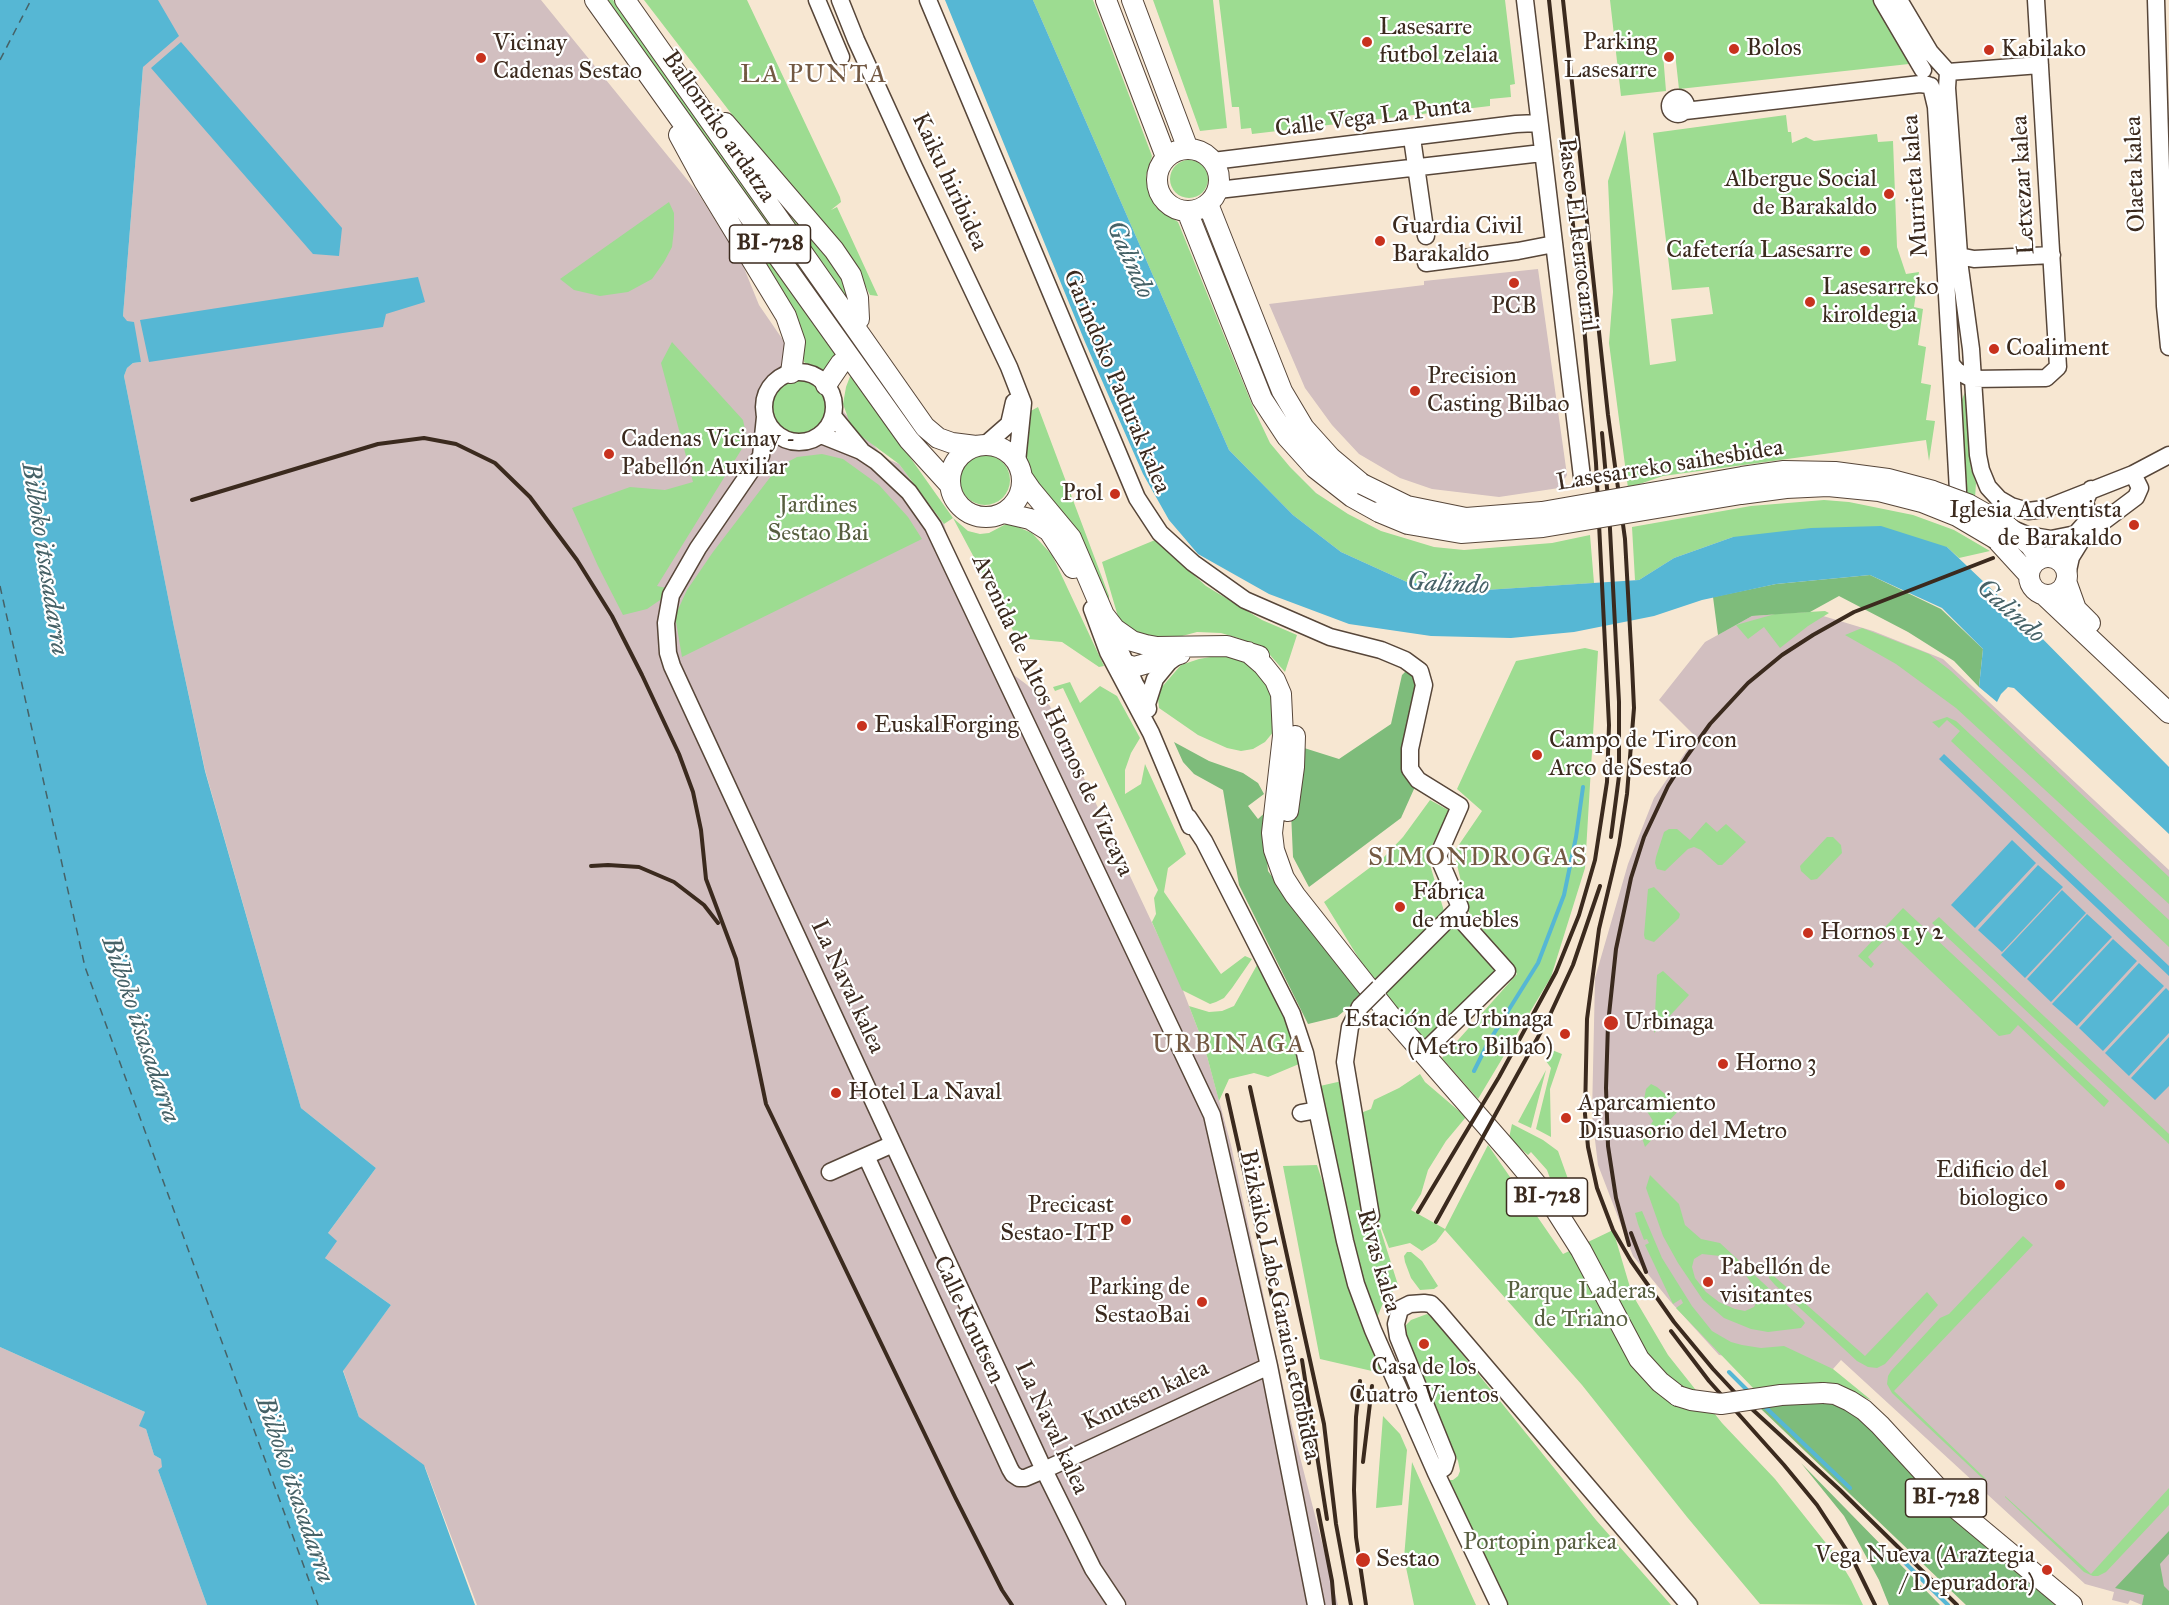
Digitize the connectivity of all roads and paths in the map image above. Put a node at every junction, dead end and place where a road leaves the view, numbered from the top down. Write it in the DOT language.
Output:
graph roads {
  1 [pos="595,0"];
  2 [pos="625,0"];
  3 [pos="817,0"];
  4 [pos="840,0"];
  5 [pos="928,0"];
  6 [pos="1106,0"];
  7 [pos="1132,0"];
  8 [pos="1525,0"];
  9 [pos="1882,0"];
  10 [pos="1899,0"];
  11 [pos="2036,0"];
  12 [pos="2156,0"];
  13 [pos="854,34"];
  14 [pos="655,43"];
  15 [pos="635,53"];
  16 [pos="2040,65"];
  17 [pos="1945,72"];
  18 [pos="1926,79"];
  19 [pos="2164,101"];
  20 [pos="1686,109"];
  21 [pos="1538,123"];
  22 [pos="1412,138"];
  23 [pos="1188,149"];
  24 [pos="1542,153"];
  25 [pos="1166,157"];
  26 [pos="1213,161"];
  27 [pos="1416,168"];
  28 [pos="1213,197"];
  29 [pos="1187,212"];
  30 [pos="1426,236"];
  31 [pos="1554,244"];
  32 [pos="2052,255"];
  33 [pos="1959,256"];
  34 [pos="1426,263"];
  35 [pos="2167,312"];
  36 [pos="859,320"];
  37 [pos="2169,347"];
  38 [pos="841,363"];
  39 [pos="1951,364"];
  40 [pos="791,374"];
  41 [pos="1972,379"];
  42 [pos="1014,383"];
  43 [pos="826,386"];
  44 [pos="1953,408"];
  45 [pos="832,416"];
  46 [pos="765,417"];
  47 [pos="821,435"];
  48 [pos="793,442"];
  49 [pos="981,446"];
  50 [pos="861,451"];
  51 [pos="2169,454"];
  52 [pos="761,456"];
  53 [pos="1020,470"];
  54 [pos="2133,474"];
  55 [pos="1582,477"];
  56 [pos="950,485"];
  57 [pos="2091,489"];
  58 [pos="1958,491"];
  59 [pos="2060,502"];
  60 [pos="2085,508"];
  61 [pos="1004,513"];
  62 [pos="2002,532"];
  63 [pos="2076,534"];
  64 [pos="2041,564"];
  65 [pos="2066,578"];
  66 [pos="2044,595"];
  67 [pos="1098,612"];
  68 [pos="1157,647"];
  69 [pos="1185,651"];
  70 [pos="1120,667"];
  71 [pos="2169,696"];
  72 [pos="2169,713"];
  73 [pos="1146,718"];
  74 [pos="1458,910"];
  75 [pos="1168,1023"];
  76 [pos="1423,1053"];
  77 [pos="893,1144"];
  78 [pos="866,1156"];
  79 [pos="830,1172"];
  80 [pos="1371,1216"];
  81 [pos="1269,1366"];
  82 [pos="1044,1470"];
  83 [pos="1436,1473"];
  84 [pos="1118,1605"];
  85 [pos="1316,1605"];
  86 [pos="1499,1605"];
  87 [pos="1689,1605"];
  88 [pos="2072,1605"];
  1 -- 15 [label="main road, Ballontiko ardatza / BI-728"];
  2 -- 14 [label="main road, Ballontiko ardatza / BI-728"];
  3 -- 13 [label="street"];
  4 -- 13 [label="street, Kaiku hiribidea"];
  5 -- 74 [label="street, Garindoko Padurak kalea"];
  6 -- 25 [label="main road"];
  7 -- 23 [label="main road"];
  8 -- 21 [label="street, Paseo El Ferrocarril"];
  9 -- 18 [label="street, Murrieta kalea"];
  10 -- 17 [label="street"];
  11 -- 16 [label="street, Letxezar kalea"];
  12 -- 19 [label="street, Olaeta kalea"];
  13 -- 42 [label="street, Kaiku hiribidea"];
  14 -- 36 [label="main road, Ballontiko ardatza"];
  14 -- 49 [label="main road, Ballontiko ardatza / BI-728"];
  15 -- 40 [label="main road"];
  15 -- 56 [label="main road, Ballontiko ardatza / BI-728"];
  16 -- 17 [label="street"];
  16 -- 32 [label="street, Letxezar kalea"];
  17 -- 18 [label="street"];
  17 -- 18 [label="street"];
  17 -- 33 [label="street, Murrieta kalea"];
  18 -- 20 [label="street"];
  18 -- 39 [label="street, Murrieta kalea"];
  19 -- 35 [label="street, Olaeta kalea"];
  21 -- 22 [label="street, Calle Vega La Punta"];
  21 -- 24 [label="street, Paseo El Ferrocarril"];
  22 -- 26 [label="street, Calle Vega La Punta"];
  22 -- 27 [label="street"];
  23 -- 25 [label="main road"];
  23 -- 26 [label="main road"];
  24 -- 27 [label="street"];
  24 -- 31 [label="street, Paseo El Ferrocarril"];
  25 -- 29 [label="main road"];
  26 -- 28 [label="main road"];
  27 -- 28 [label="street"];
  27 -- 30 [label="street"];
  28 -- 29 [label="main road"];
  28 -- 62 [label="main road, Lasesarreko saihesbidea, bridge"];
  29 -- 62 [label="main road, Lasesarreko saihesbidea, bridge"];
  31 -- 34 [label="street"];
  31 -- 55 [label="street, Paseo El Ferrocarril"];
  32 -- 33 [label="street"];
  32 -- 41 [label="street, Letxezar kalea"];
  33 -- 41 [label="street, Murrieta kalea"];
  35 -- 37 [label="street, Olaeta kalea"];
  38 -- 43 [label="main road"];
  39 -- 41 [label="street"];
  39 -- 44 [label="street, Murrieta kalea"];
  40 -- 43 [label="street"];
  40 -- 46 [label="street"];
  41 -- 44 [label="street"];
  41 -- 59 [label="street, Murrieta kalea"];
  42 -- 49 [label="street, Kaiku hiribidea"];
  42 -- 53 [label="street, Kaiku hiribidea"];
  43 -- 45 [label="street"];
  44 -- 58 [label="street, Murrieta kalea"];
  45 -- 47 [label="street"];
  45 -- 50 [label="street"];
  46 -- 48 [label="street"];
  46 -- 52 [label="street"];
  47 -- 48 [label="street"];
  47 -- 50 [label="street"];
  48 -- 52 [label="street"];
  49 -- 53 [label="main road, BI-728"];
  49 -- 56 [label="main road"];
  50 -- 75 [label="street, Avenida de Altos Hornos de Vizcaya"];
  51 -- 54 [label="street, Murrieta kalea"];
  52 -- 77 [label="street, La Naval kalea"];
  53 -- 61 [label="main road"];
  53 -- 67 [label="main road, BI-728"];
  54 -- 57 [label="street, Murrieta kalea"];
  54 -- 65 [label="street"];
  56 -- 61 [label="main road, BI-728"];
  57 -- 59 [label="street, Murrieta kalea"];
  57 -- 60 [label="street"];
  59 -- 60 [label="street"];
  60 -- 63 [label="street"];
  61 -- 67 [label="main road"];
  62 -- 63 [label="street"];
  62 -- 64 [label="main road, Lasesarreko saihesbidea"];
  63 -- 64 [label="street"];
  64 -- 65 [label="main road"];
  64 -- 66 [label="main road"];
  65 -- 66 [label="main road"];
  65 -- 71 [label="main road"];
  66 -- 72 [label="main road"];
  67 -- 68 [label="main road, BI-728"];
  67 -- 70 [label="street, Rivas kalea"];
  68 -- 69 [label="main road, BI-728"];
  68 -- 70 [label="street"];
  69 -- 70 [label="main road, BI-728"];
  69 -- 73 [label="street"];
  69 -- 76 [label="main road, BI-728"];
  70 -- 73 [label="street, Rivas kalea"];
  73 -- 83 [label="street, Rivas kalea"];
  74 -- 76 [label="street"];
  74 -- 80 [label="street, bridge"];
  75 -- 81 [label="street, Bizkaiko Labe Garaien etorbidea"];
  76 -- 88 [label="main road, BI-728, bridge"];
  77 -- 78 [label="street"];
  77 -- 82 [label="street, La Naval kalea"];
  78 -- 79 [label="street"];
  78 -- 82 [label="street, Calle Knutsen"];
  81 -- 82 [label="street, Knutsen kalea"];
  81 -- 85 [label="street, Bizkaiko Labe Garaien etorbidea"];
  82 -- 84 [label="street, La Naval kalea"];
  83 -- 86 [label="street, Rivas kalea"];
  83 -- 87 [label="street"];
}
